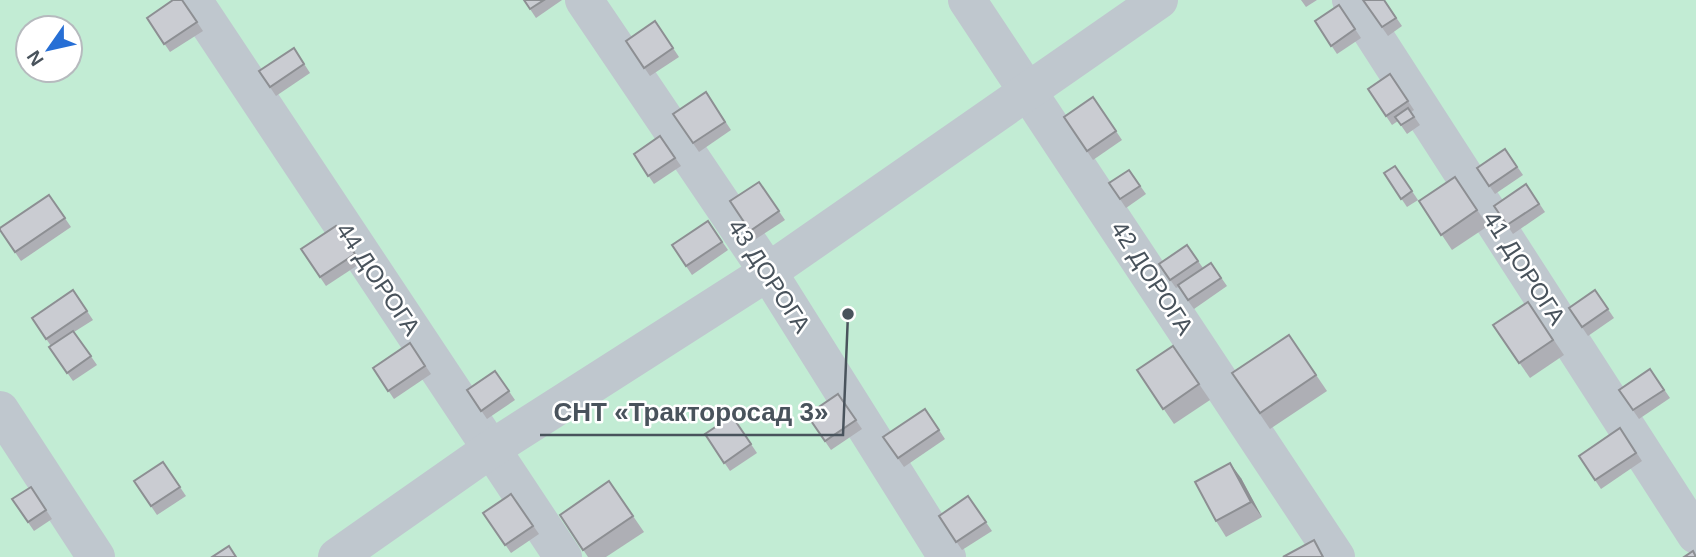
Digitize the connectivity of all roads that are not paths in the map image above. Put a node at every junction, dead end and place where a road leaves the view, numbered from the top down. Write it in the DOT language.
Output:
graph roads {
  1 [pos="193,0"];
  2 [pos="584,0"];
  3 [pos="967,0"];
  4 [pos="1159,0"];
  5 [pos="1351,0"];
  6 [pos="1028,92"];
  7 [pos="768,272"];
  8 [pos="0,410"];
  9 [pos="491,449"];
  10 [pos="1696,535"];
  11 [pos="96,557"];
  12 [pos="337,557"];
  13 [pos="563,557"];
  14 [pos="947,557"];
  15 [pos="1336,557"];
  1 -- 9 [label="street, 44 ДОРОГА"];
  2 -- 7 [label="street, 43 ДОРОГА"];
  3 -- 6 [label="street, 42 ДОРОГА"];
  4 -- 6 [label="street"];
  5 -- 10 [label="street, 41 ДОРОГА"];
  6 -- 7 [label="street"];
  6 -- 15 [label="street, 42 ДОРОГА"];
  7 -- 9 [label="street"];
  7 -- 14 [label="street, 43 ДОРОГА"];
  8 -- 11 [label="street"];
  9 -- 12 [label="street"];
  9 -- 13 [label="street, 44 ДОРОГА"];
}
